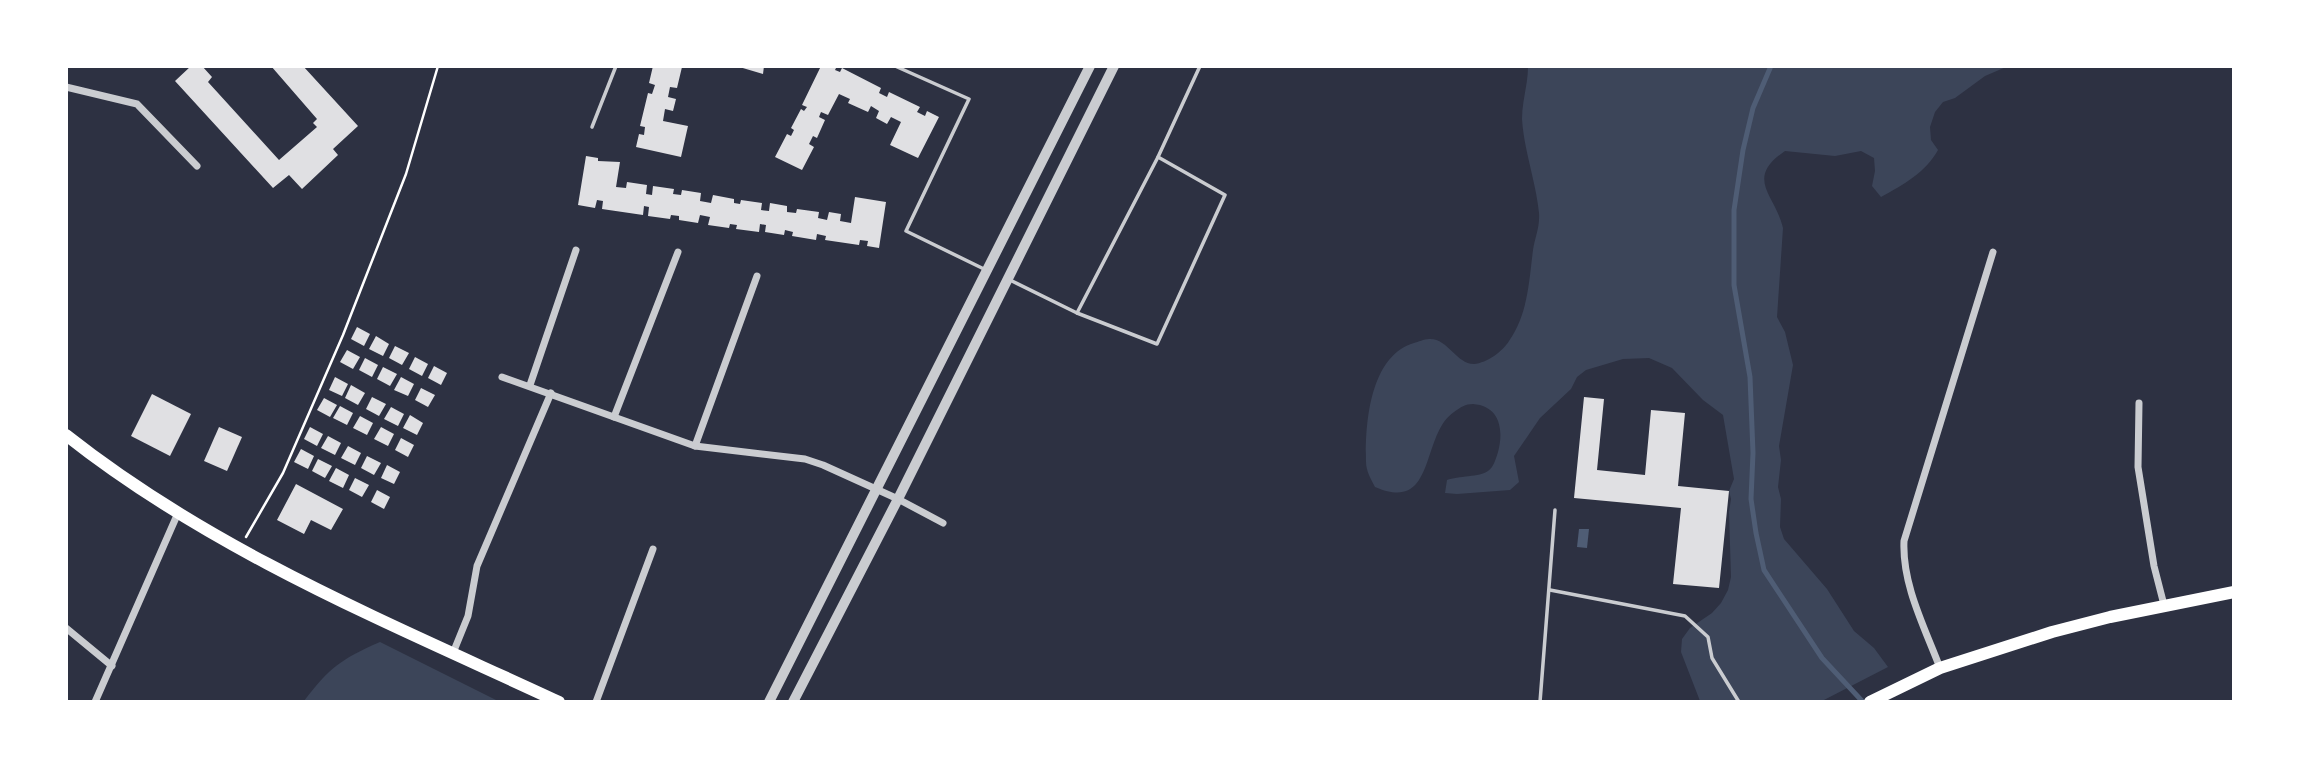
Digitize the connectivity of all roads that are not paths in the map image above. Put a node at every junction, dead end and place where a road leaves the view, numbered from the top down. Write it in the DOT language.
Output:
graph roads {
  1 [pos="616,66"];
  2 [pos="895,66"];
  3 [pos="1090,66"];
  4 [pos="1114,66"];
  5 [pos="1200,66"];
  6 [pos="66,87"];
  7 [pos="593,127"];
  8 [pos="1158,157"];
  9 [pos="197,166"];
  10 [pos="576,250"];
  11 [pos="678,252"];
  12 [pos="1993,253"];
  13 [pos="986,270"];
  14 [pos="757,276"];
  15 [pos="1007,279"];
  16 [pos="1077,313"];
  17 [pos="502,377"];
  18 [pos="530,385"];
  19 [pos="551,393"];
  20 [pos="2139,403"];
  21 [pos="614,417"];
  22 [pos="66,435"];
  23 [pos="695,446"];
  24 [pos="876,489"];
  25 [pos="898,499"];
  26 [pos="1555,510"];
  27 [pos="178,513"];
  28 [pos="943,523"];
  29 [pos="653,550"];
  30 [pos="1550,590"];
  31 [pos="2234,592"];
  32 [pos="2164,605"];
  33 [pos="66,628"];
  34 [pos="453,653"];
  35 [pos="112,666"];
  36 [pos="1940,668"];
  37 [pos="95,702"];
  38 [pos="559,702"];
  39 [pos="596,702"];
  40 [pos="769,702"];
  41 [pos="793,702"];
  42 [pos="1540,702"];
  43 [pos="1739,702"];
  44 [pos="1870,702"];
  1 -- 7 [label="lane"];
  2 -- 13 [label="lane"];
  3 -- 13 [label="street"];
  4 -- 15 [label="street"];
  5 -- 8 [label="lane"];
  6 -- 9 [label="street"];
  8 -- 16 [label="lane"];
  8 -- 16 [label="lane"];
  10 -- 18 [label="street"];
  11 -- 21 [label="street"];
  12 -- 36 [label="street"];
  13 -- 24 [label="street"];
  14 -- 23 [label="street"];
  15 -- 16 [label="lane"];
  15 -- 25 [label="street"];
  17 -- 18 [label="street"];
  18 -- 19 [label="street"];
  19 -- 21 [label="street"];
  19 -- 34 [label="street"];
  20 -- 32 [label="street"];
  21 -- 23 [label="street"];
  22 -- 27 [label="main road"];
  23 -- 24 [label="street"];
  24 -- 25 [label="street"];
  24 -- 40 [label="street"];
  25 -- 28 [label="street"];
  25 -- 41 [label="street"];
  26 -- 30 [label="lane"];
  27 -- 34 [label="main road"];
  27 -- 35 [label="street"];
  29 -- 39 [label="street"];
  30 -- 42 [label="lane"];
  30 -- 43 [label="lane"];
  31 -- 32 [label="main road"];
  32 -- 36 [label="main road"];
  33 -- 35 [label="street"];
  34 -- 38 [label="main road"];
  35 -- 37 [label="street"];
  36 -- 44 [label="main road"];
}
